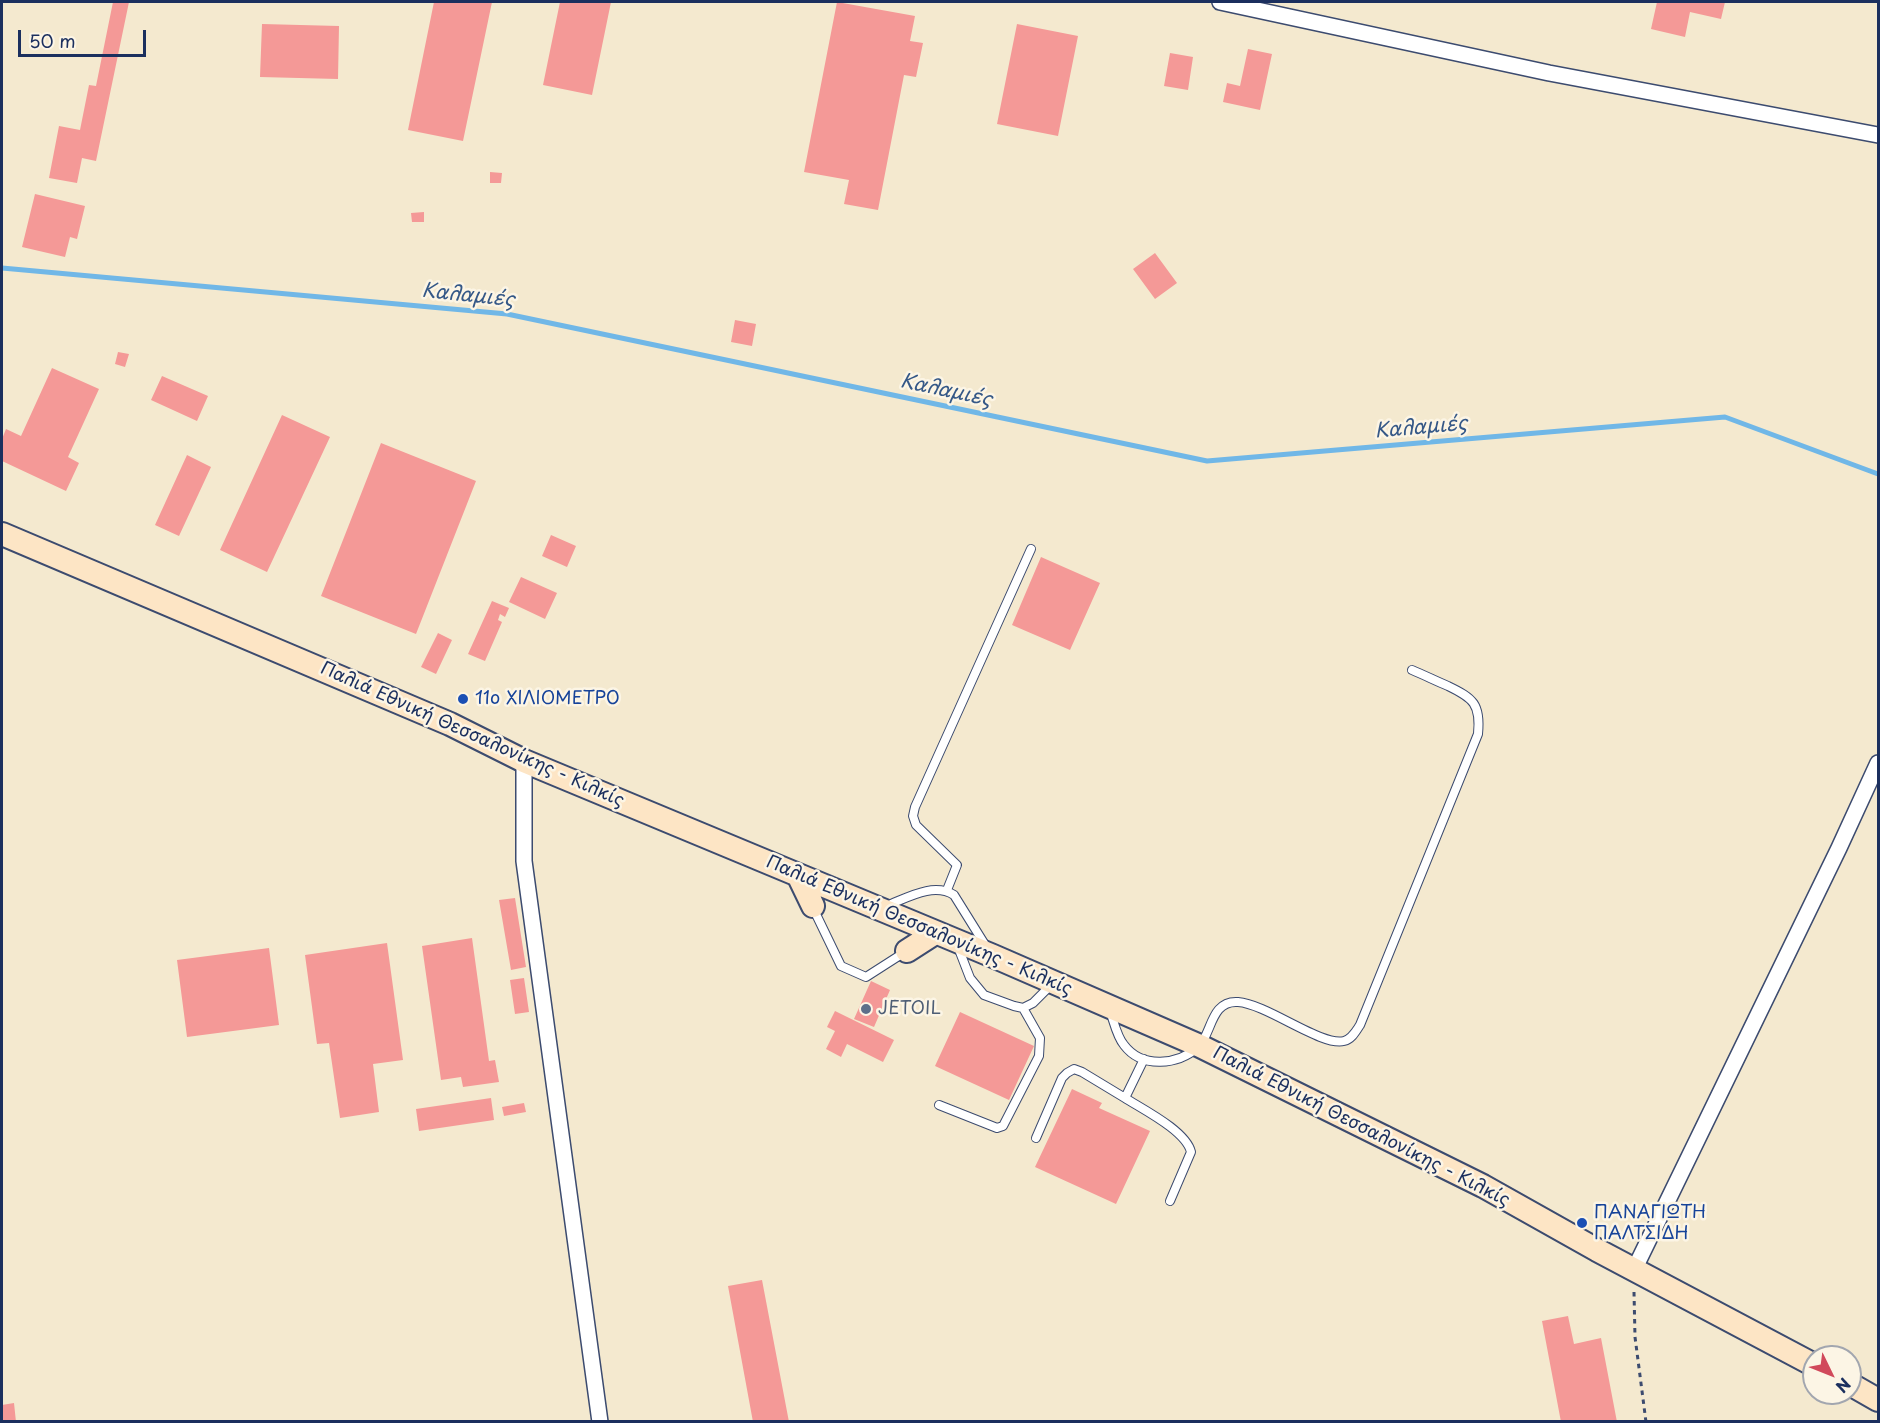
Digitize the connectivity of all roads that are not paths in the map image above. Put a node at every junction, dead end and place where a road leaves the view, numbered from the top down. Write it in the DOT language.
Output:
graph roads {
  1 [pos="1220,2"];
  2 [pos="1878,135"];
  3 [pos="2,534"];
  4 [pos="1031,549"];
  5 [pos="1412,670"];
  6 [pos="524,761"];
  7 [pos="1878,763"];
  8 [pos="798,876"];
  9 [pos="947,890"];
  10 [pos="813,906"];
  11 [pos="877,909"];
  12 [pos="935,933"];
  13 [pos="956,942"];
  14 [pos="907,951"];
  15 [pos="993,956"];
  16 [pos="1053,983"];
  17 [pos="1108,1006"];
  18 [pos="1023,1008"];
  19 [pos="1200,1046"];
  20 [pos="1144,1059"];
  21 [pos="1125,1098"];
  22 [pos="939,1105"];
  23 [pos="1036,1138"];
  24 [pos="1170,1201"];
  25 [pos="1634,1270"];
  26 [pos="1802,1359"];
  27 [pos="1862,1391"];
  28 [pos="1878,1400"];
  29 [pos="600,1422"];
  1 -- 2 [label="street"];
  3 -- 6 [label="main road, Παλιά Εθνική Θεσσαλονίκης - Κιλκίς"];
  4 -- 9 [label="lane"];
  5 -- 19 [label="lane"];
  6 -- 8 [label="main road, Παλιά Εθνική Θεσσαλονίκης - Κιλκίς"];
  6 -- 29 [label="street"];
  7 -- 25 [label="street"];
  8 -- 10 [label="main road"];
  8 -- 11 [label="main road, Παλιά Εθνική Θεσσαλονίκης - Κιλκίς"];
  9 -- 11 [label="lane"];
  9 -- 15 [label="lane"];
  10 -- 14 [label="lane"];
  11 -- 12 [label="main road, Παλιά Εθνική Θεσσαλονίκης - Κιλκίς"];
  12 -- 13 [label="main road, Παλιά Εθνική Θεσσαλονίκης - Κιλκίς"];
  12 -- 14 [label="main road"];
  13 -- 15 [label="main road, Παλιά Εθνική Θεσσαλονίκης - Κιλκίς"];
  13 -- 18 [label="lane"];
  15 -- 16 [label="main road, Παλιά Εθνική Θεσσαλονίκης - Κιλκίς"];
  16 -- 17 [label="main road, Παλιά Εθνική Θεσσαλονίκης - Κιλκίς"];
  16 -- 18 [label="lane"];
  17 -- 19 [label="main road, Παλιά Εθνική Θεσσαλονίκης - Κιλκίς"];
  17 -- 20 [label="lane"];
  18 -- 22 [label="lane"];
  19 -- 20 [label="lane"];
  19 -- 25 [label="main road, Παλιά Εθνική Θεσσαλονίκης - Κιλκίς"];
  20 -- 21 [label="lane"];
  21 -- 23 [label="lane"];
  21 -- 24 [label="lane"];
  25 -- 26 [label="main road, Παλιά Εθνική Θεσσαλονίκης - Κιλκίς"];
  27 -- 28 [label="main road"];
}
